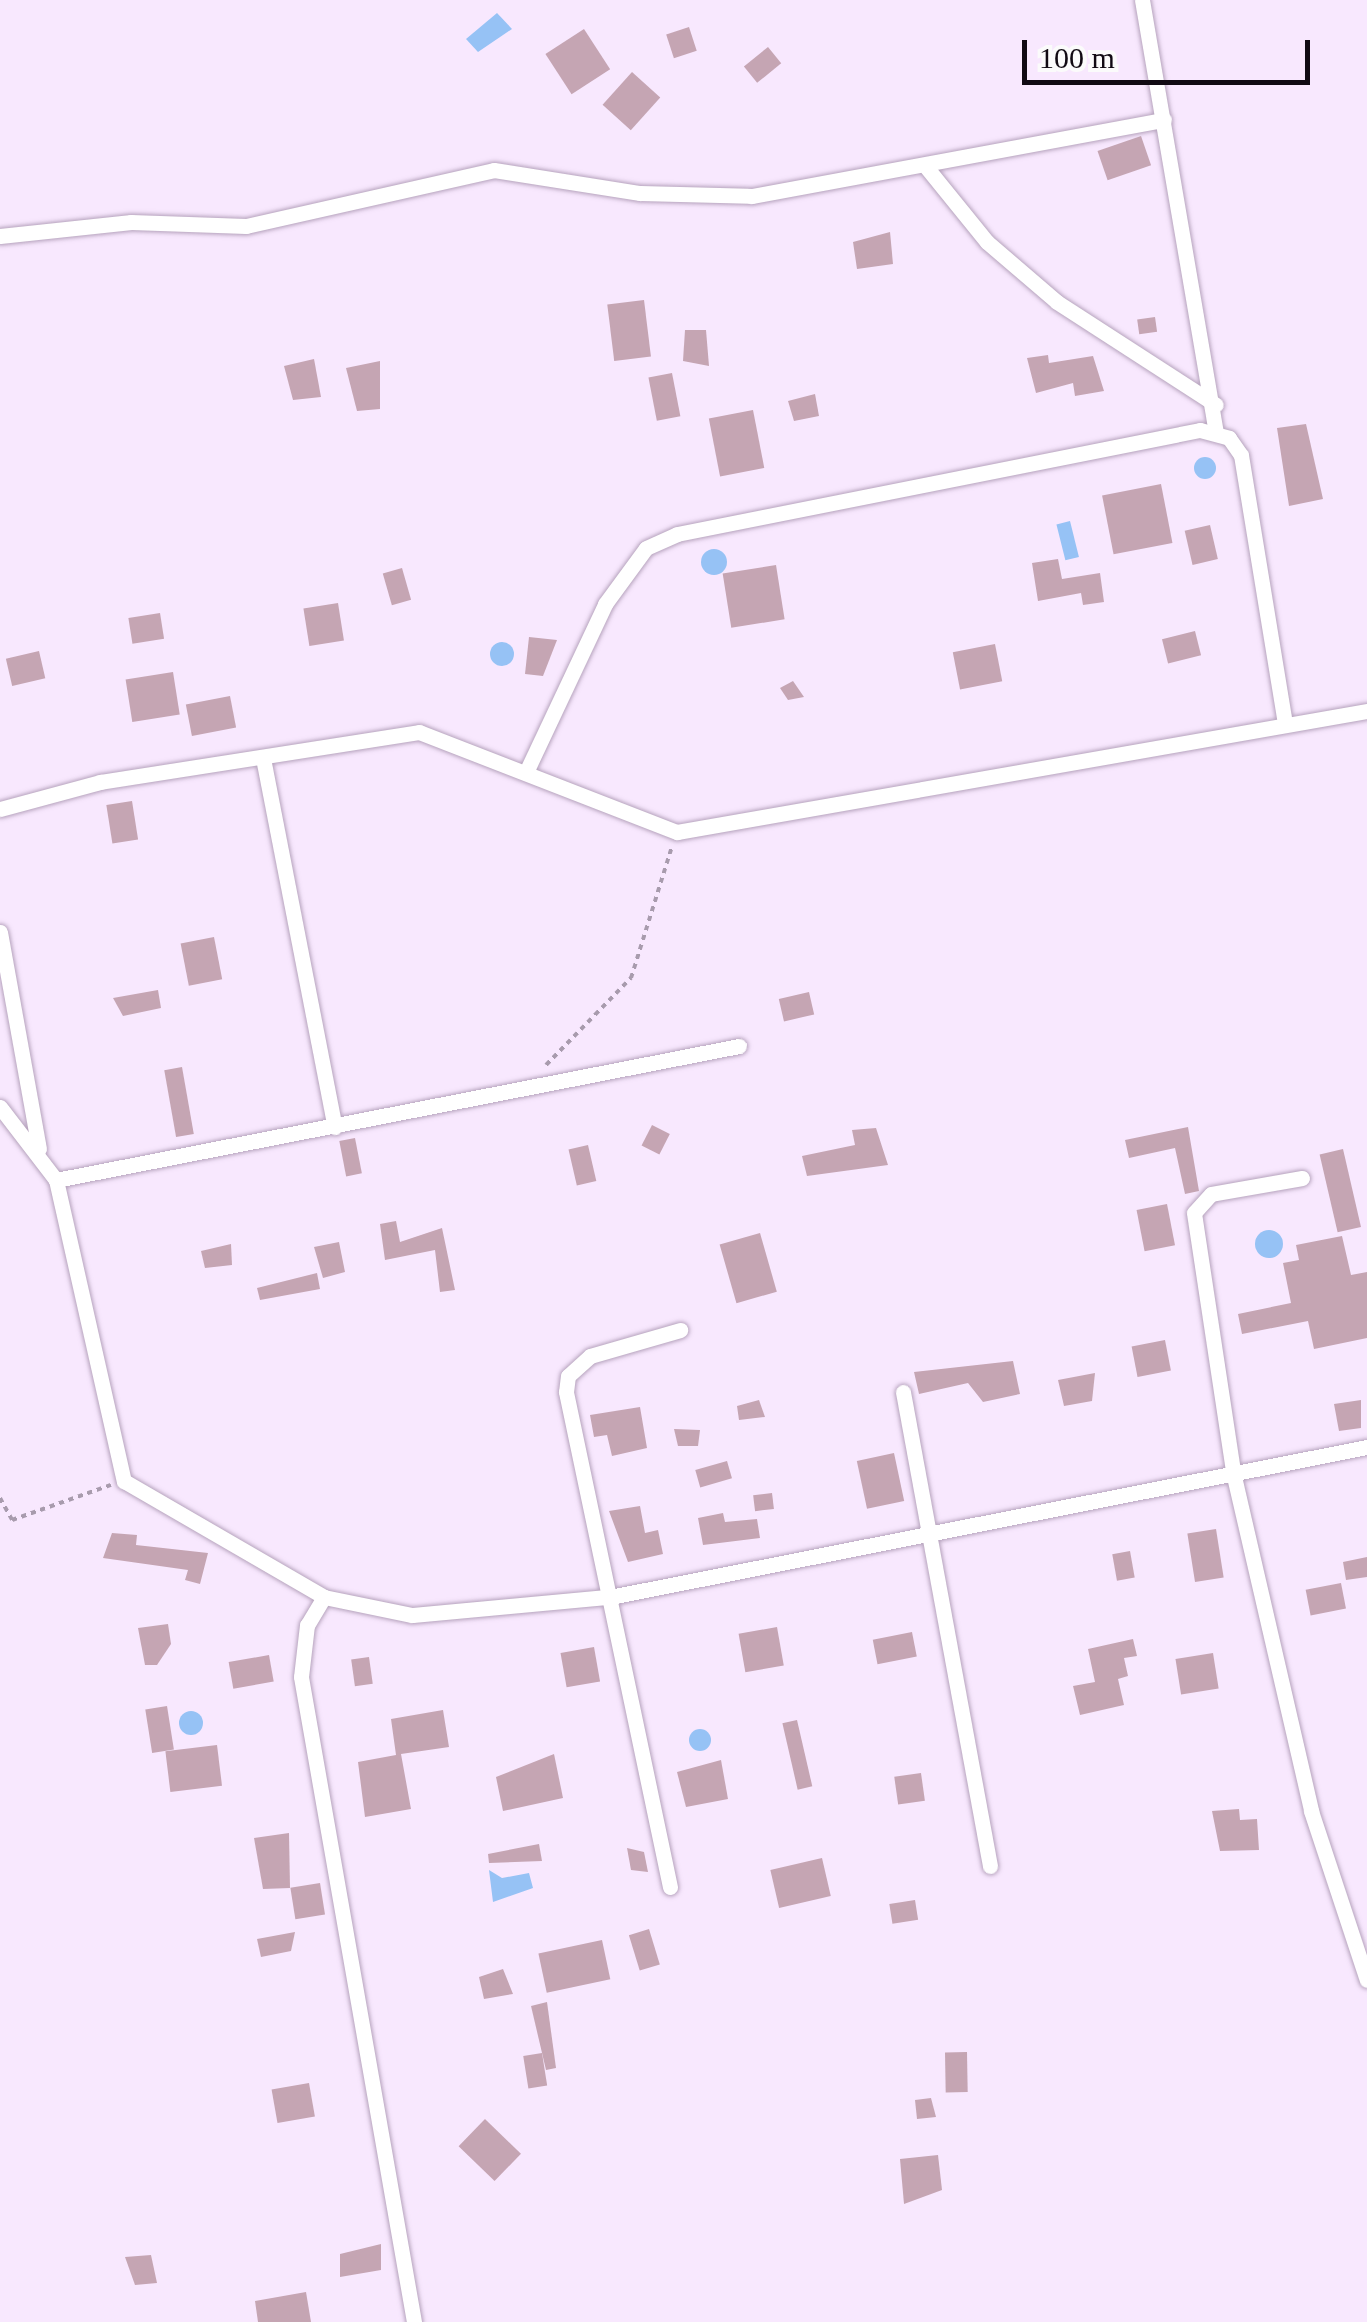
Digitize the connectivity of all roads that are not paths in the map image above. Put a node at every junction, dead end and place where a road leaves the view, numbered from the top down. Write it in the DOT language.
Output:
graph roads {
  1 [pos="1142,0"];
  2 [pos="1164,120"];
  3 [pos="927,168"];
  4 [pos="0,236"];
  5 [pos="1216,404"];
  6 [pos="1216,431"];
  7 [pos="1367,711"];
  8 [pos="1284,724"];
  9 [pos="263,758"];
  10 [pos="528,768"];
  11 [pos="0,810"];
  12 [pos="0,932"];
  13 [pos="739,1046"];
  14 [pos="0,1107"];
  15 [pos="335,1127"];
  16 [pos="38,1149"];
  17 [pos="1302,1178"];
  18 [pos="56,1180"];
  19 [pos="680,1330"];
  20 [pos="903,1392"];
  21 [pos="1367,1446"];
  22 [pos="1233,1472"];
  23 [pos="928,1532"];
  24 [pos="615,1596"];
  25 [pos="324,1598"];
  26 [pos="990,1866"];
  27 [pos="670,1887"];
  28 [pos="1367,1980"];
  29 [pos="414,2322"];
  1 -- 2 [label="street"];
  2 -- 3 [label="street"];
  2 -- 5 [label="street"];
  3 -- 4 [label="street"];
  3 -- 5 [label="street"];
  5 -- 6 [label="street"];
  6 -- 8 [label="street"];
  6 -- 10 [label="street"];
  7 -- 8 [label="street"];
  8 -- 10 [label="street"];
  9 -- 10 [label="street"];
  9 -- 11 [label="street"];
  9 -- 15 [label="street"];
  12 -- 16 [label="street"];
  13 -- 15 [label="street"];
  14 -- 16 [label="street"];
  15 -- 18 [label="street"];
  16 -- 18 [label="street"];
  17 -- 22 [label="street"];
  18 -- 25 [label="street"];
  19 -- 24 [label="street"];
  20 -- 23 [label="street"];
  21 -- 22 [label="street"];
  22 -- 23 [label="street"];
  22 -- 28 [label="street"];
  23 -- 24 [label="street"];
  23 -- 26 [label="street"];
  24 -- 25 [label="street"];
  24 -- 27 [label="street"];
  25 -- 29 [label="street"];
}
